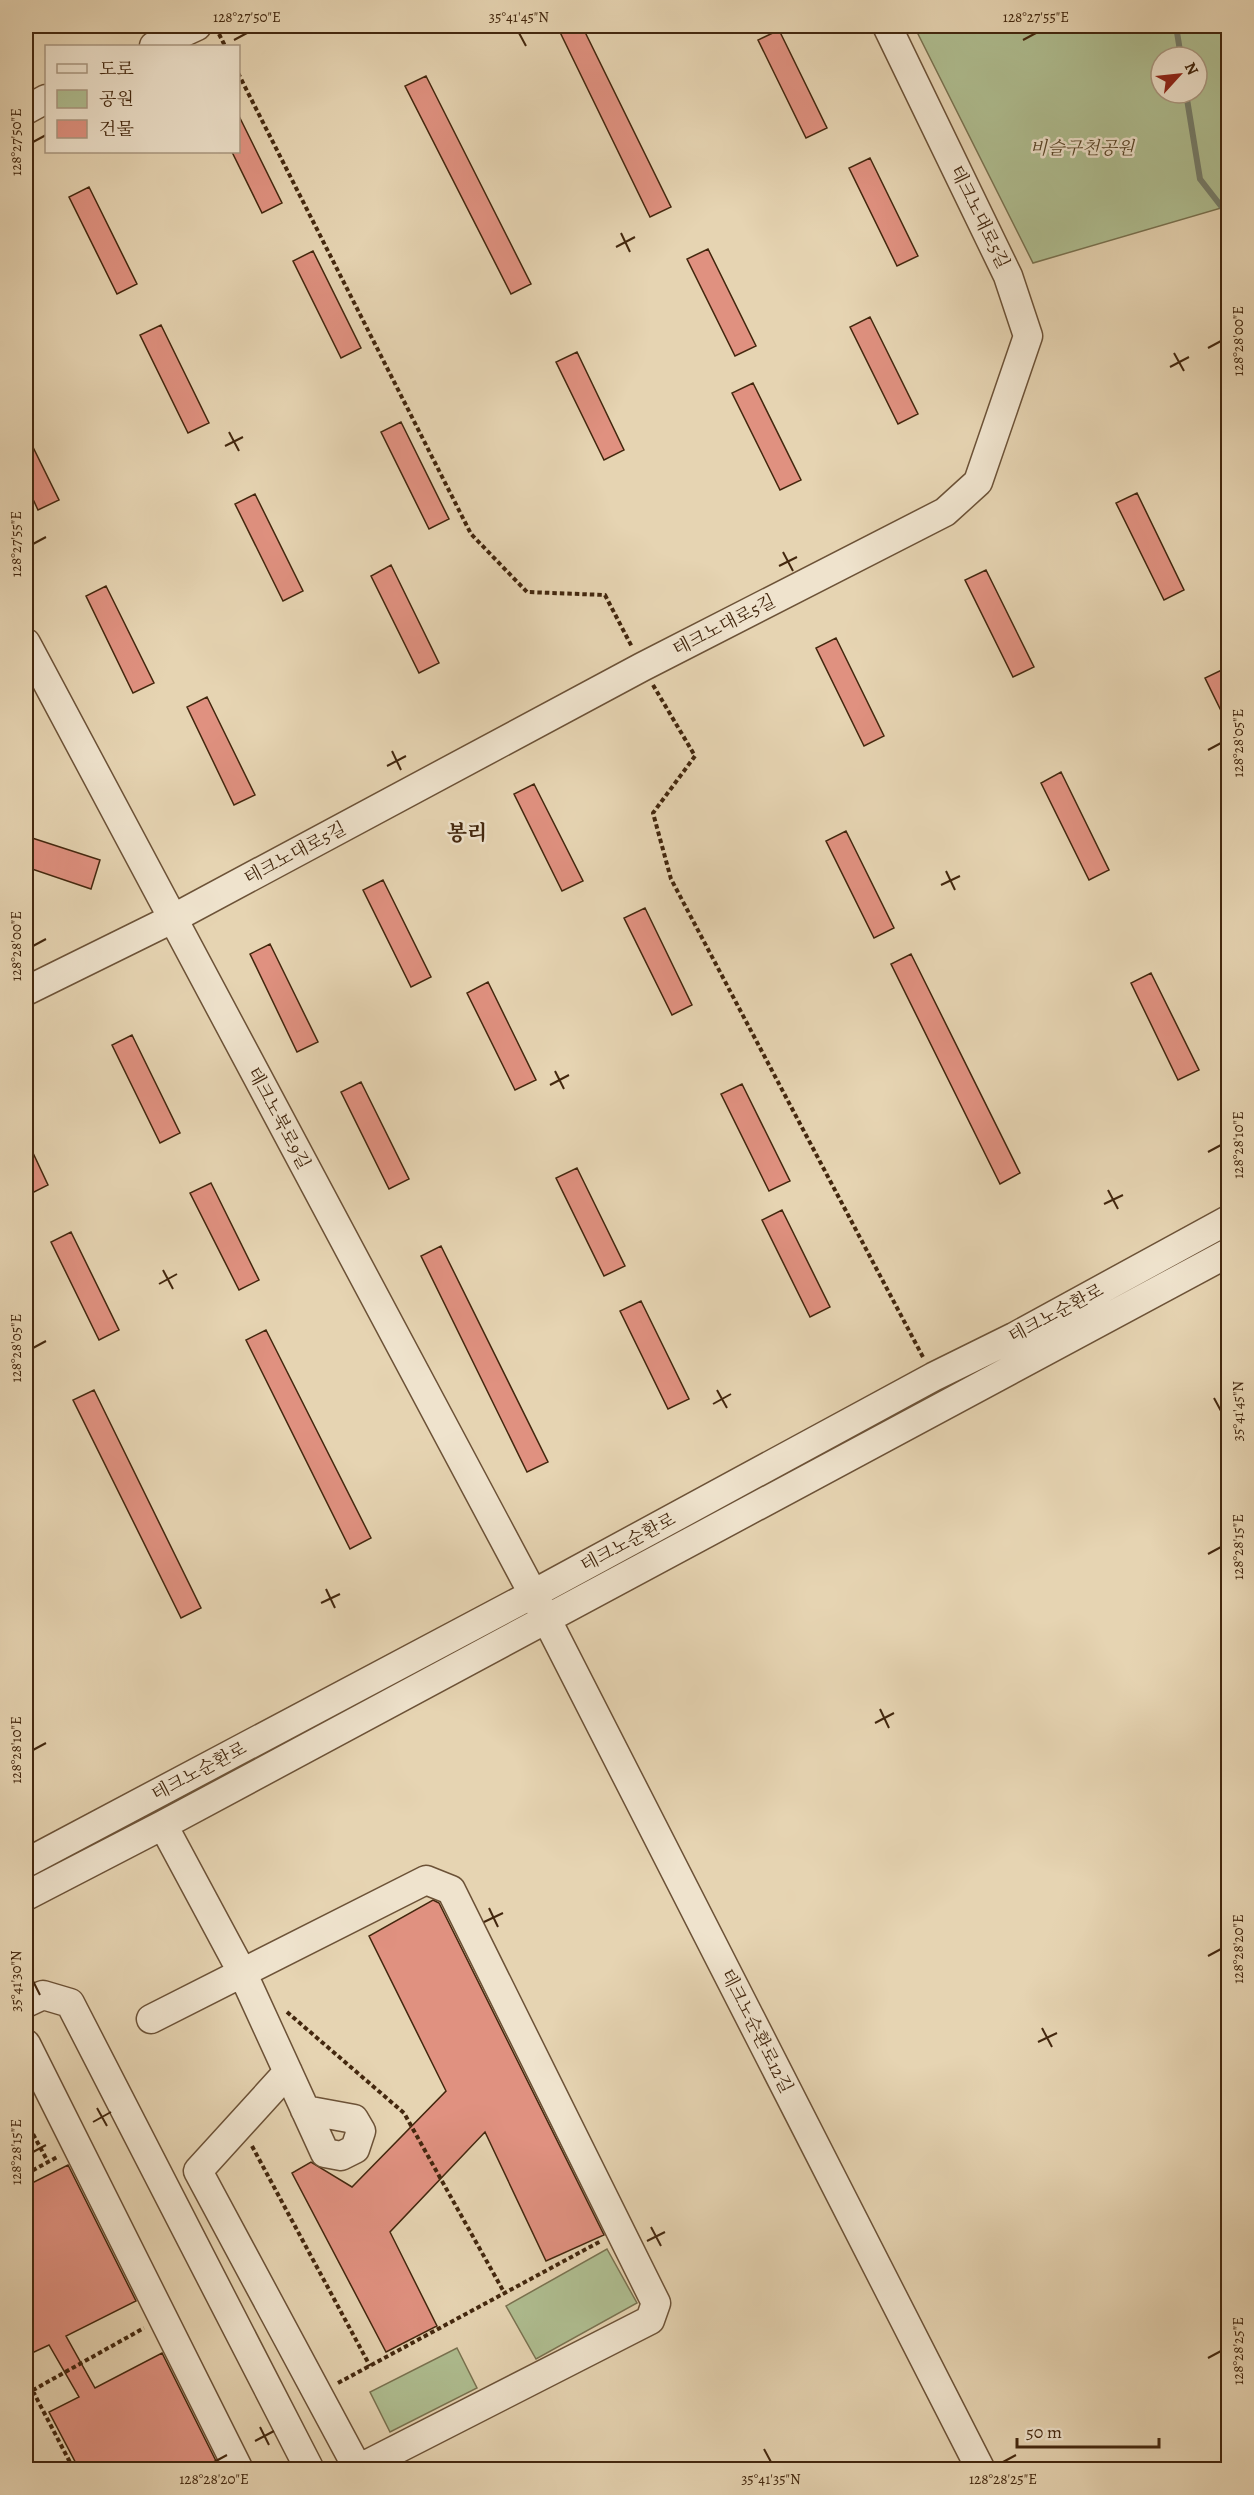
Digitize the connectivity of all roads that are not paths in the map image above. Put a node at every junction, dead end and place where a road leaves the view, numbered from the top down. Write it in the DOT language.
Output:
graph roads {
  1 [pos="196,26"];
  2 [pos="887,26"];
  3 [pos="156,45"];
  4 [pos="45,100"];
  5 [pos="26,110"];
  6 [pos="26,643"];
  7 [pos="172,919"];
  8 [pos="26,991"];
  9 [pos="1228,1220"];
  10 [pos="1228,1253"];
  11 [pos="533,1594"];
  12 [pos="547,1620"];
  13 [pos="163,1825"];
  14 [pos="26,1863"];
  15 [pos="26,1896"];
  16 [pos="243,1974"];
  17 [pos="26,2003"];
  18 [pos="151,2019"];
  19 [pos="26,2044"];
  20 [pos="288,2072"];
  21 [pos="305,2110"];
  22 [pos="239,2469"];
  23 [pos="310,2469"];
  24 [pos="981,2469"];
  1 -- 3 [label="street"];
  2 -- 7 [label="street, 테크노대로5길"];
  4 -- 5 [label="street"];
  6 -- 7 [label="street, 테크노북로9길"];
  7 -- 8 [label="street, 테크노대로5길"];
  7 -- 11 [label="street, 테크노북로9길"];
  9 -- 11 [label="street, 테크노순환로"];
  10 -- 12 [label="street, 테크노순환로"];
  11 -- 12 [label="street, 테크노순환로12길"];
  11 -- 14 [label="street, 테크노순환로"];
  12 -- 13 [label="street, 테크노순환로"];
  12 -- 24 [label="street, 테크노순환로12길"];
  13 -- 15 [label="street, 테크노순환로"];
  13 -- 16 [label="street"];
  16 -- 18 [label="street"];
  16 -- 20 [label="street"];
  16 -- 20 [label="street"];
  17 -- 23 [label="street"];
  19 -- 22 [label="street"];
  20 -- 21 [label="street"];
}
